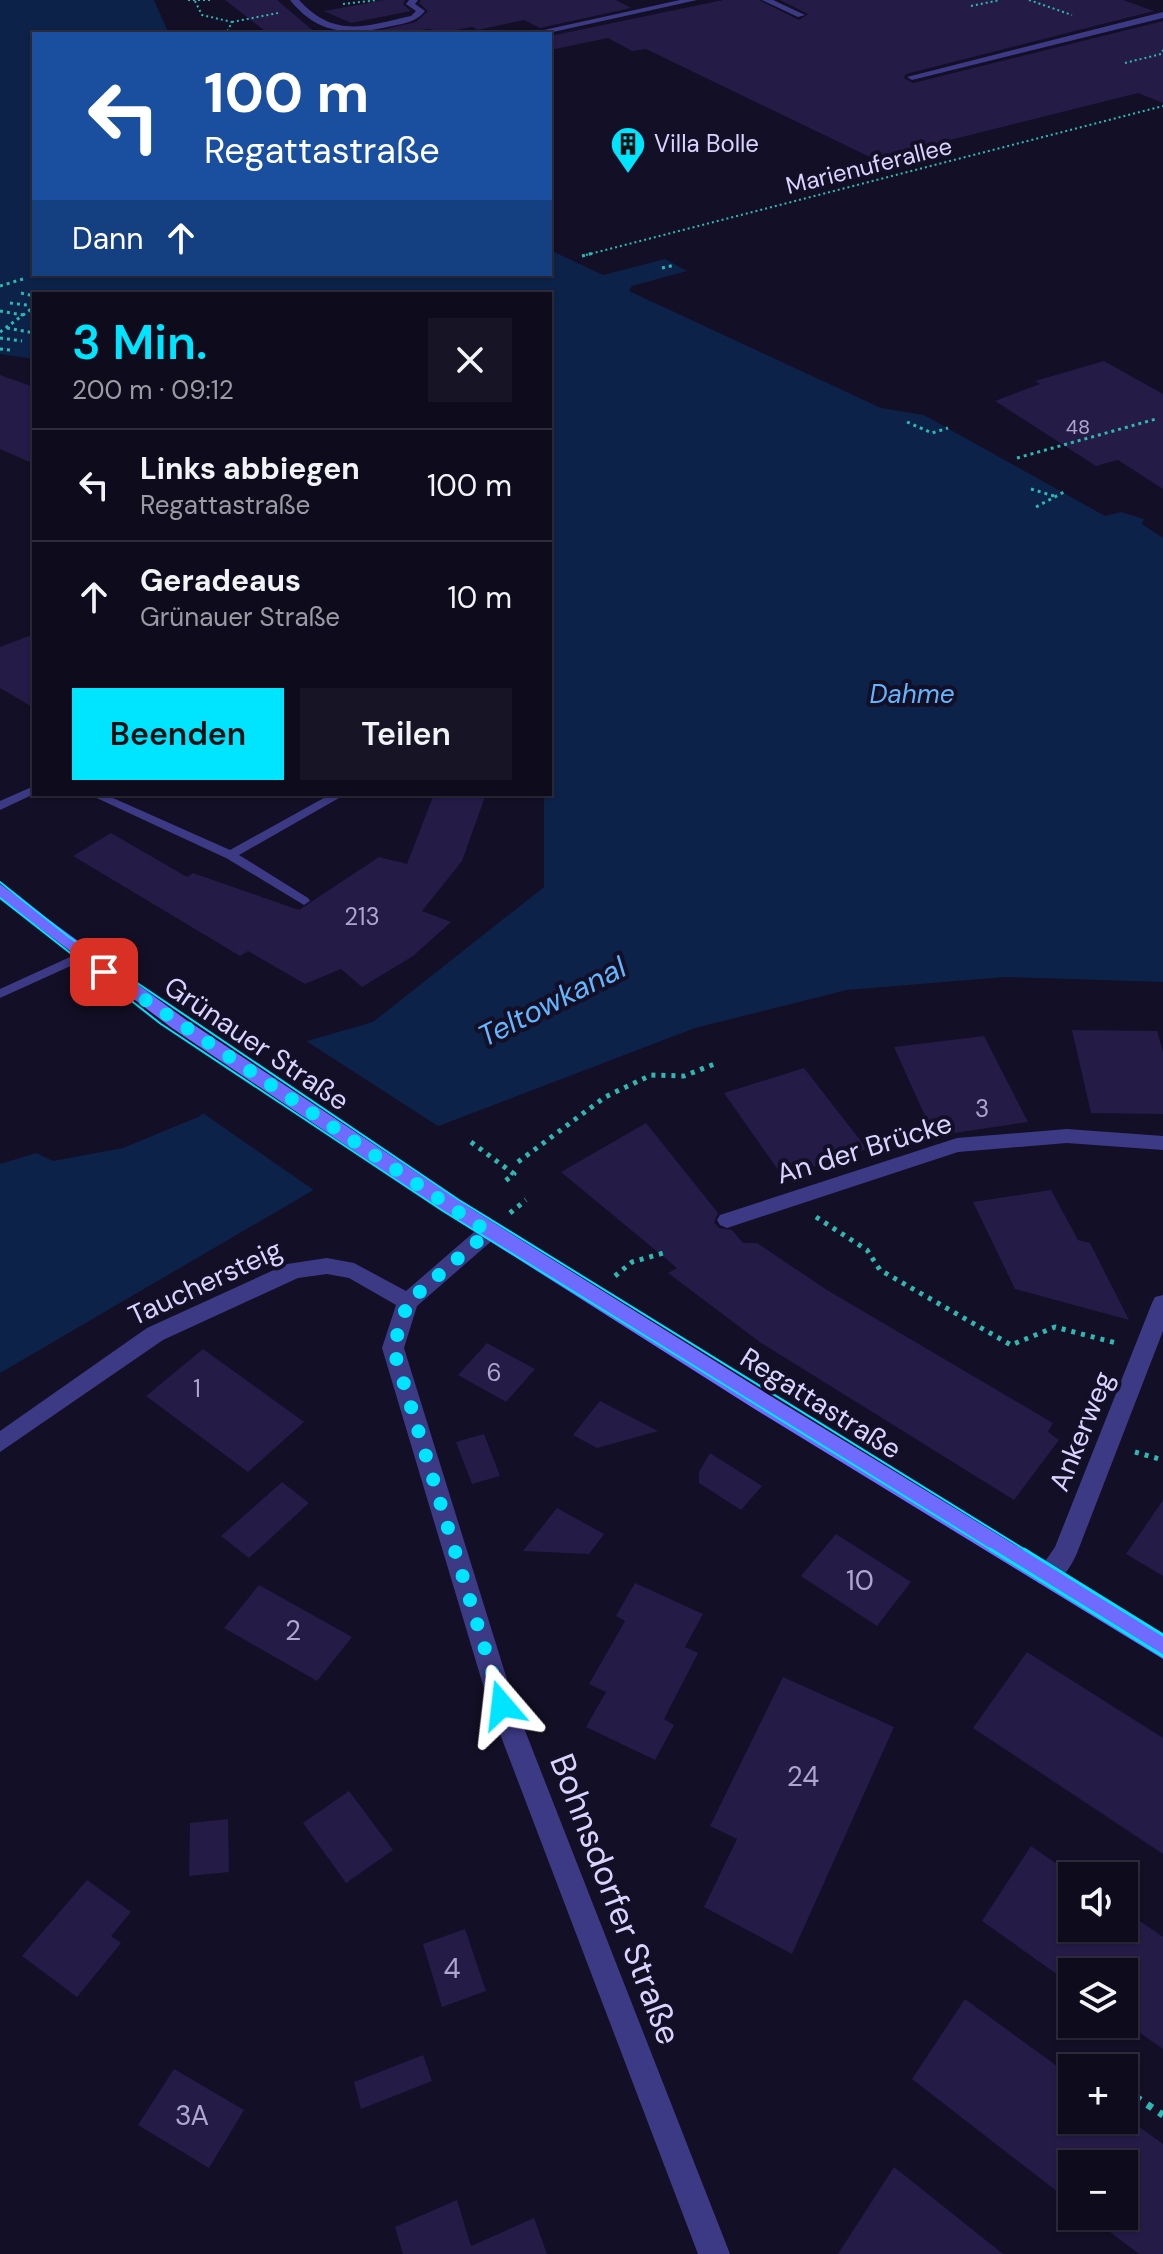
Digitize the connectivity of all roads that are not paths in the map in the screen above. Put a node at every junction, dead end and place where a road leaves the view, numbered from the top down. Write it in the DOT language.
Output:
graph roads {
  1 [pos="294,0"];
  2 [pos="414,0"];
  3 [pos="693,0"];
  4 [pos="766,0"];
  5 [pos="801,15"];
  6 [pos="1163,15"];
  7 [pos="541,32"];
  8 [pos="912,77"];
  9 [pos="32,790"];
  10 [pos="99,796"];
  11 [pos="119,796"];
  12 [pos="336,796"];
  13 [pos="110,801"];
  14 [pos="0,806"];
  15 [pos="230,855"];
  16 [pos="0,889"];
  17 [pos="304,901"];
  18 [pos="81,956"];
  19 [pos="0,994"];
  20 [pos="1163,1143"];
  21 [pos="450,1206"];
  22 [pos="727,1220"];
  23 [pos="488,1232"];
  24 [pos="408,1302"];
  25 [pos="1163,1303"];
  26 [pos="1152,1344"];
  27 [pos="0,1443"];
  28 [pos="1047,1576"];
  29 [pos="1163,1648"];
  30 [pos="714,2254"];
  1 -- 2 [label="street"];
  3 -- 7 [label="street"];
  4 -- 5 [label="street"];
  6 -- 8 [label="street"];
  9 -- 14 [label="lane"];
  10 -- 13 [label="lane"];
  11 -- 13 [label="lane"];
  12 -- 15 [label="lane"];
  13 -- 15 [label="lane"];
  15 -- 17 [label="lane"];
  16 -- 18 [label="main road, Grünauer Straße"];
  18 -- 19 [label="lane"];
  18 -- 21 [label="main road, Grünauer Straße"];
  20 -- 22 [label="street, An der Brücke"];
  21 -- 23 [label="main road, Regattastraße"];
  23 -- 24 [label="street"];
  23 -- 28 [label="main road, Regattastraße"];
  24 -- 27 [label="street, Tauchersteig"];
  24 -- 30 [label="street, Bohnsdorfer Straße"];
  25 -- 26 [label="street, Ankerweg"];
  26 -- 28 [label="street, Ankerweg"];
  28 -- 29 [label="main road, Regattastraße"];
}
